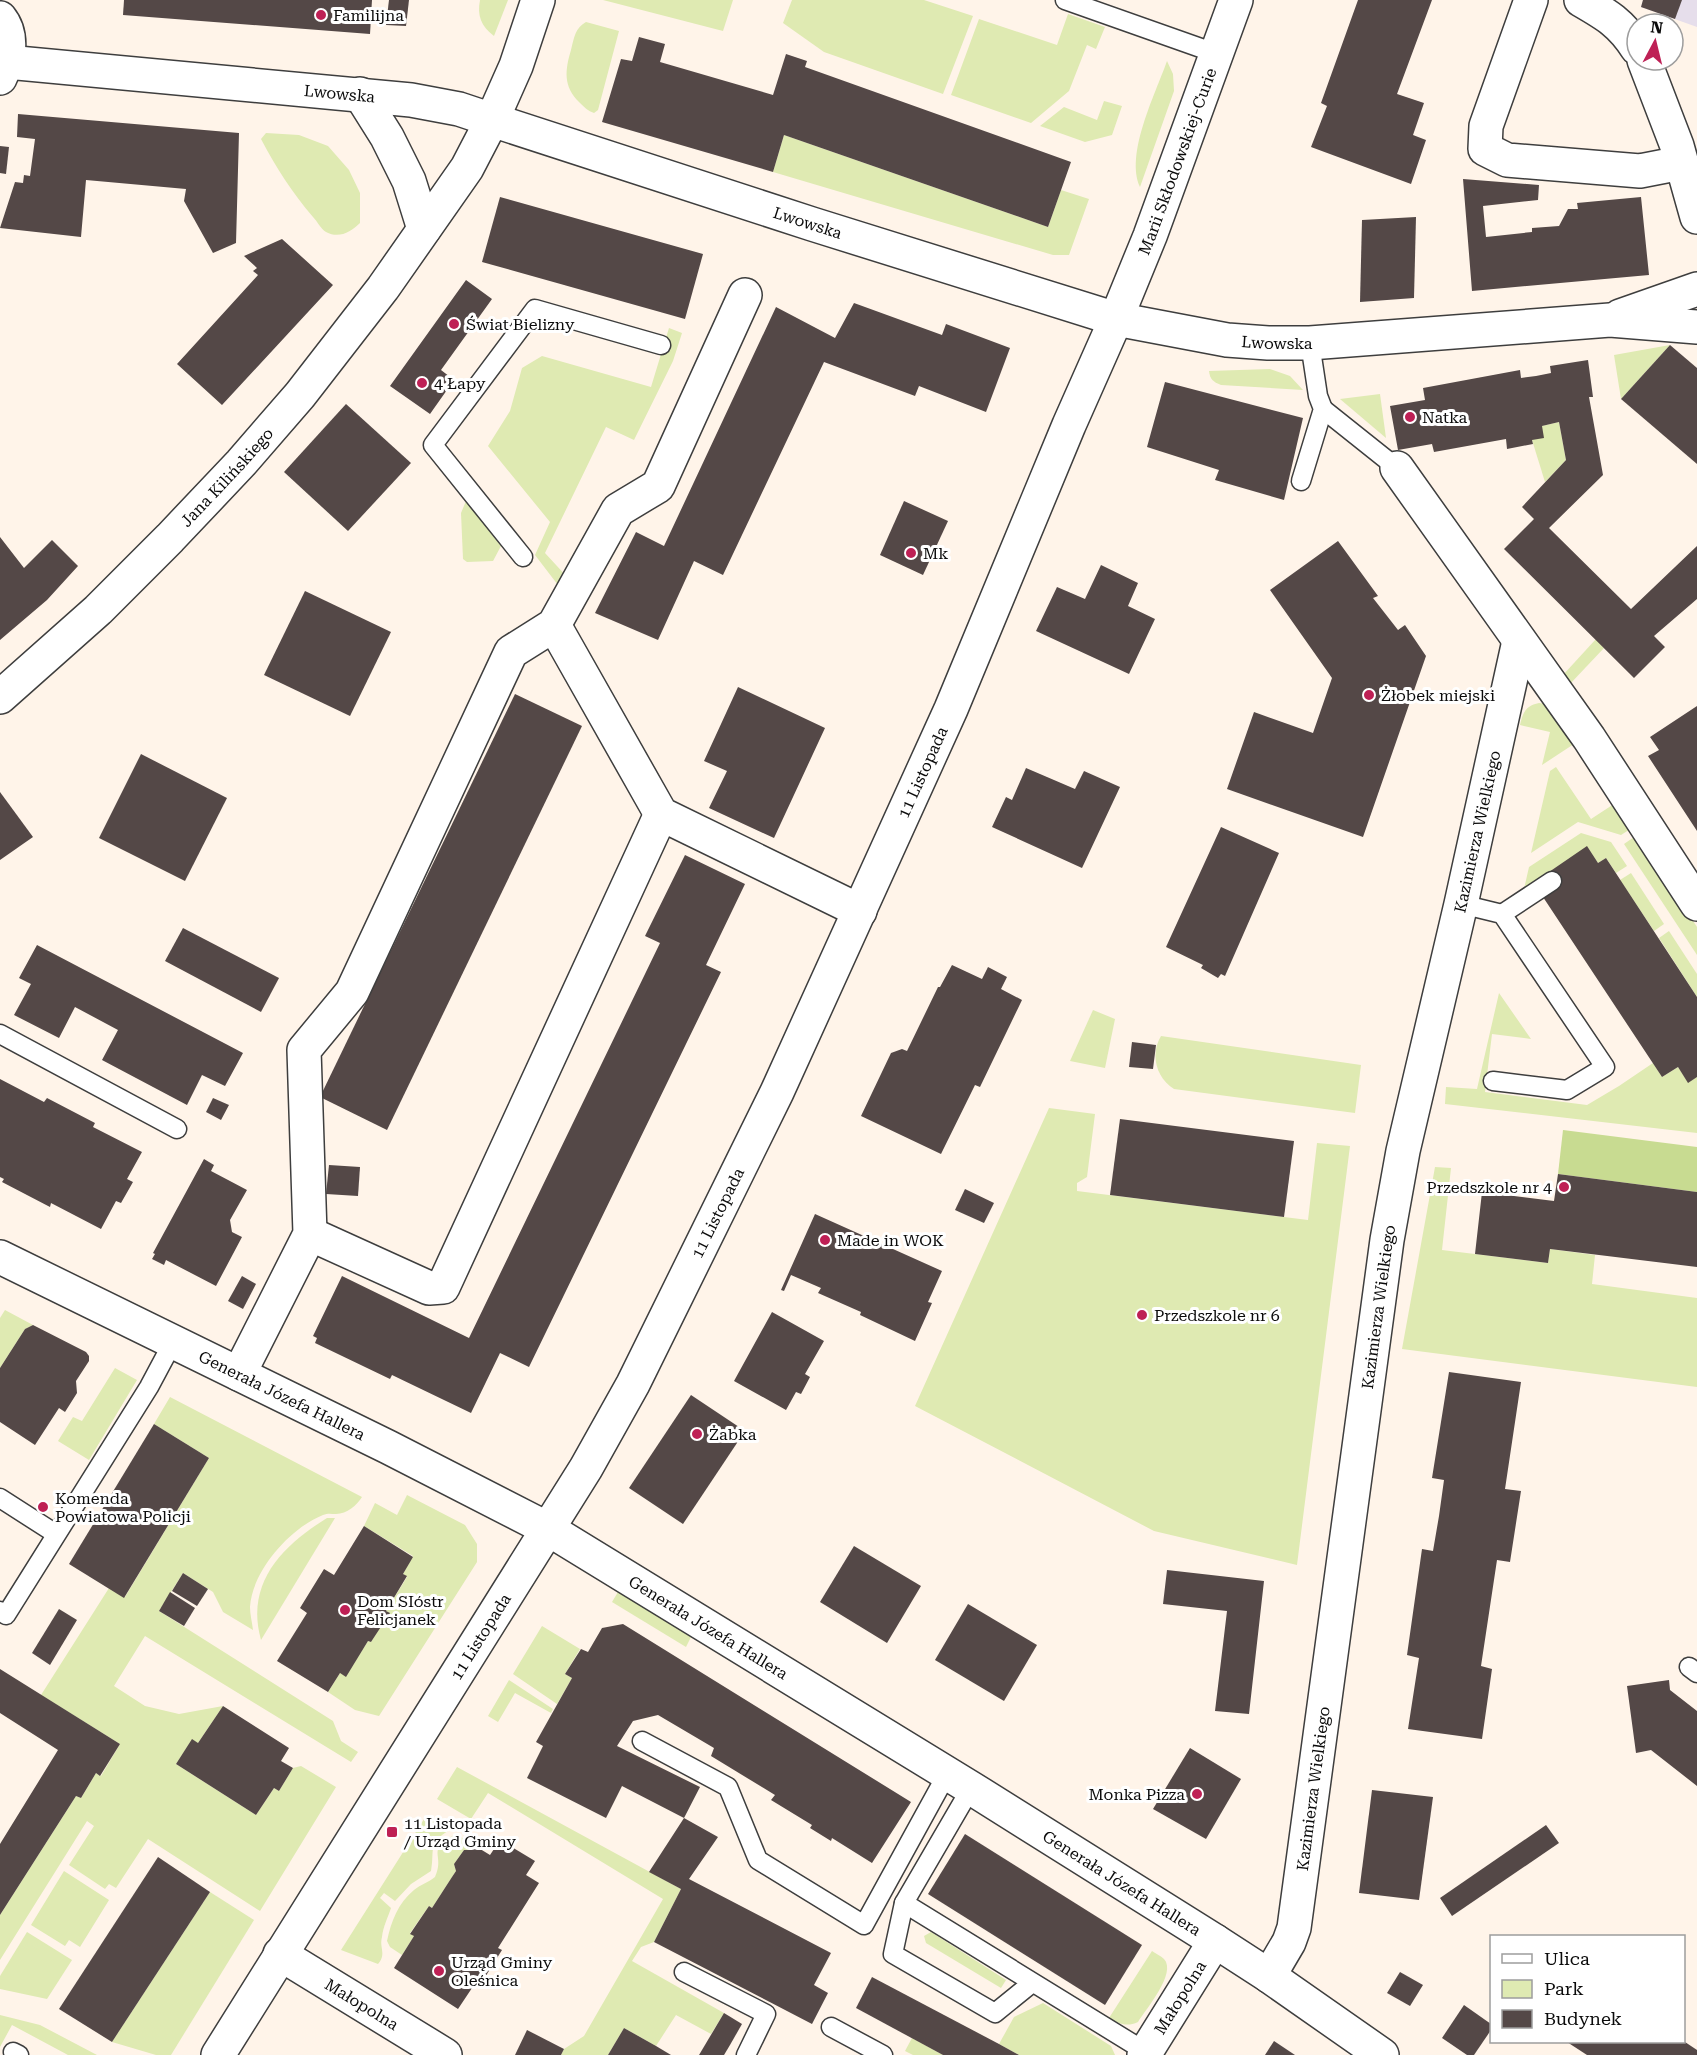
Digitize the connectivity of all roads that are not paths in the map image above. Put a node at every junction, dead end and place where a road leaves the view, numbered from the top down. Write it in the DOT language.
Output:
graph roads {
  1 [pos="538,0"];
  2 [pos="1065,0"];
  3 [pos="1236,0"];
  4 [pos="1531,0"];
  5 [pos="1581,0"];
  6 [pos="0,18"];
  7 [pos="1625,30"];
  8 [pos="1215,53"];
  9 [pos="4,70"];
  10 [pos="1649,72"];
  11 [pos="360,94"];
  12 [pos="492,120"];
  13 [pos="1681,163"];
  14 [pos="1697,217"];
  15 [pos="424,229"];
  16 [pos="1697,289"];
  17 [pos="745,294"];
  18 [pos="1116,320"];
  19 [pos="1610,320"];
  20 [pos="1697,327"];
  21 [pos="1310,343"];
  22 [pos="661,345"];
  23 [pos="1323,409"];
  24 [pos="1397,468"];
  25 [pos="1301,481"];
  26 [pos="524,557"];
  27 [pos="554,625"];
  28 [pos="1519,641"];
  29 [pos="0,697"];
  30 [pos="661,814"];
  31 [pos="1552,881"];
  32 [pos="1461,904"];
  33 [pos="1697,904"];
  34 [pos="860,910"];
  35 [pos="1502,914"];
  36 [pos="0,1034"];
  37 [pos="1493,1081"];
  38 [pos="177,1129"];
  39 [pos="310,1234"];
  40 [pos="0,1257"];
  41 [pos="173,1342"];
  42 [pos="239,1374"];
  43 [pos="0,1498"];
  44 [pos="548,1529"];
  45 [pos="56,1534"];
  46 [pos="0,1611"];
  47 [pos="642,1741"];
  48 [pos="959,1781"];
  49 [pos="904,1903"];
  50 [pos="1215,1941"];
  51 [pos="280,1954"];
  52 [pos="684,1972"];
  53 [pos="1269,1976"];
  54 [pos="1032,1983"];
  55 [pos="831,2027"];
  56 [pos="1145,2054"];
  57 [pos="218,2055"];
  58 [pos="445,2055"];
  59 [pos="746,2055"];
  60 [pos="883,2055"];
  61 [pos="1382,2055"];
  1 -- 12 [label="street, Jana Kilińskiego"];
  2 -- 8 [label="lane"];
  3 -- 8 [label="street, Marii Skłodowskiej-Curie"];
  4 -- 13 [label="street"];
  5 -- 7 [label="street"];
  6 -- 9 [label="street"];
  8 -- 18 [label="street, Marii Skłodowskiej-Curie"];
  9 -- 11 [label="street, Lwowska"];
  10 -- 13 [label="street"];
  11 -- 12 [label="street, Lwowska"];
  11 -- 15 [label="street"];
  12 -- 15 [label="street, Jana Kilińskiego"];
  12 -- 18 [label="street, Lwowska"];
  13 -- 14 [label="street"];
  15 -- 29 [label="street, Jana Kilińskiego"];
  16 -- 19 [label="street, Lwowska"];
  17 -- 27 [label="street"];
  18 -- 21 [label="street, Lwowska"];
  18 -- 34 [label="street, 11 Listopada"];
  19 -- 20 [label="street, Lwowska"];
  19 -- 21 [label="street, Lwowska"];
  21 -- 23 [label="lane"];
  22 -- 26 [label="lane"];
  23 -- 24 [label="lane"];
  23 -- 25 [label="lane"];
  24 -- 28 [label="street"];
  27 -- 30 [label="street"];
  27 -- 39 [label="street"];
  28 -- 32 [label="street, Kazimierza Wielkiego"];
  28 -- 33 [label="street"];
  30 -- 34 [label="street"];
  30 -- 39 [label="street"];
  31 -- 35 [label="lane"];
  32 -- 35 [label="lane"];
  32 -- 53 [label="street, Kazimierza Wielkiego"];
  34 -- 44 [label="street, 11 Listopada"];
  35 -- 37 [label="lane"];
  36 -- 38 [label="lane"];
  39 -- 42 [label="street"];
  40 -- 41 [label="street, Generała Józefa Hallera"];
  41 -- 42 [label="street, Generała Józefa Hallera"];
  41 -- 45 [label="lane"];
  42 -- 44 [label="street, Generała Józefa Hallera"];
  43 -- 45 [label="lane"];
  44 -- 48 [label="street, Generała Józefa Hallera"];
  44 -- 51 [label="street, 11 Listopada"];
  45 -- 46 [label="lane"];
  47 -- 48 [label="lane"];
  48 -- 49 [label="lane"];
  48 -- 50 [label="street, Generała Józefa Hallera"];
  49 -- 54 [label="lane"];
  49 -- 54 [label="lane"];
  50 -- 53 [label="street, Generała Józefa Hallera"];
  50 -- 56 [label="street, Małopolna"];
  51 -- 57 [label="street, 11 Listopada"];
  51 -- 58 [label="street, Małopolna"];
  52 -- 59 [label="lane"];
  53 -- 61 [label="street, Generała Józefa Hallera"];
  54 -- 56 [label="lane"];
  55 -- 60 [label="lane"];
}
